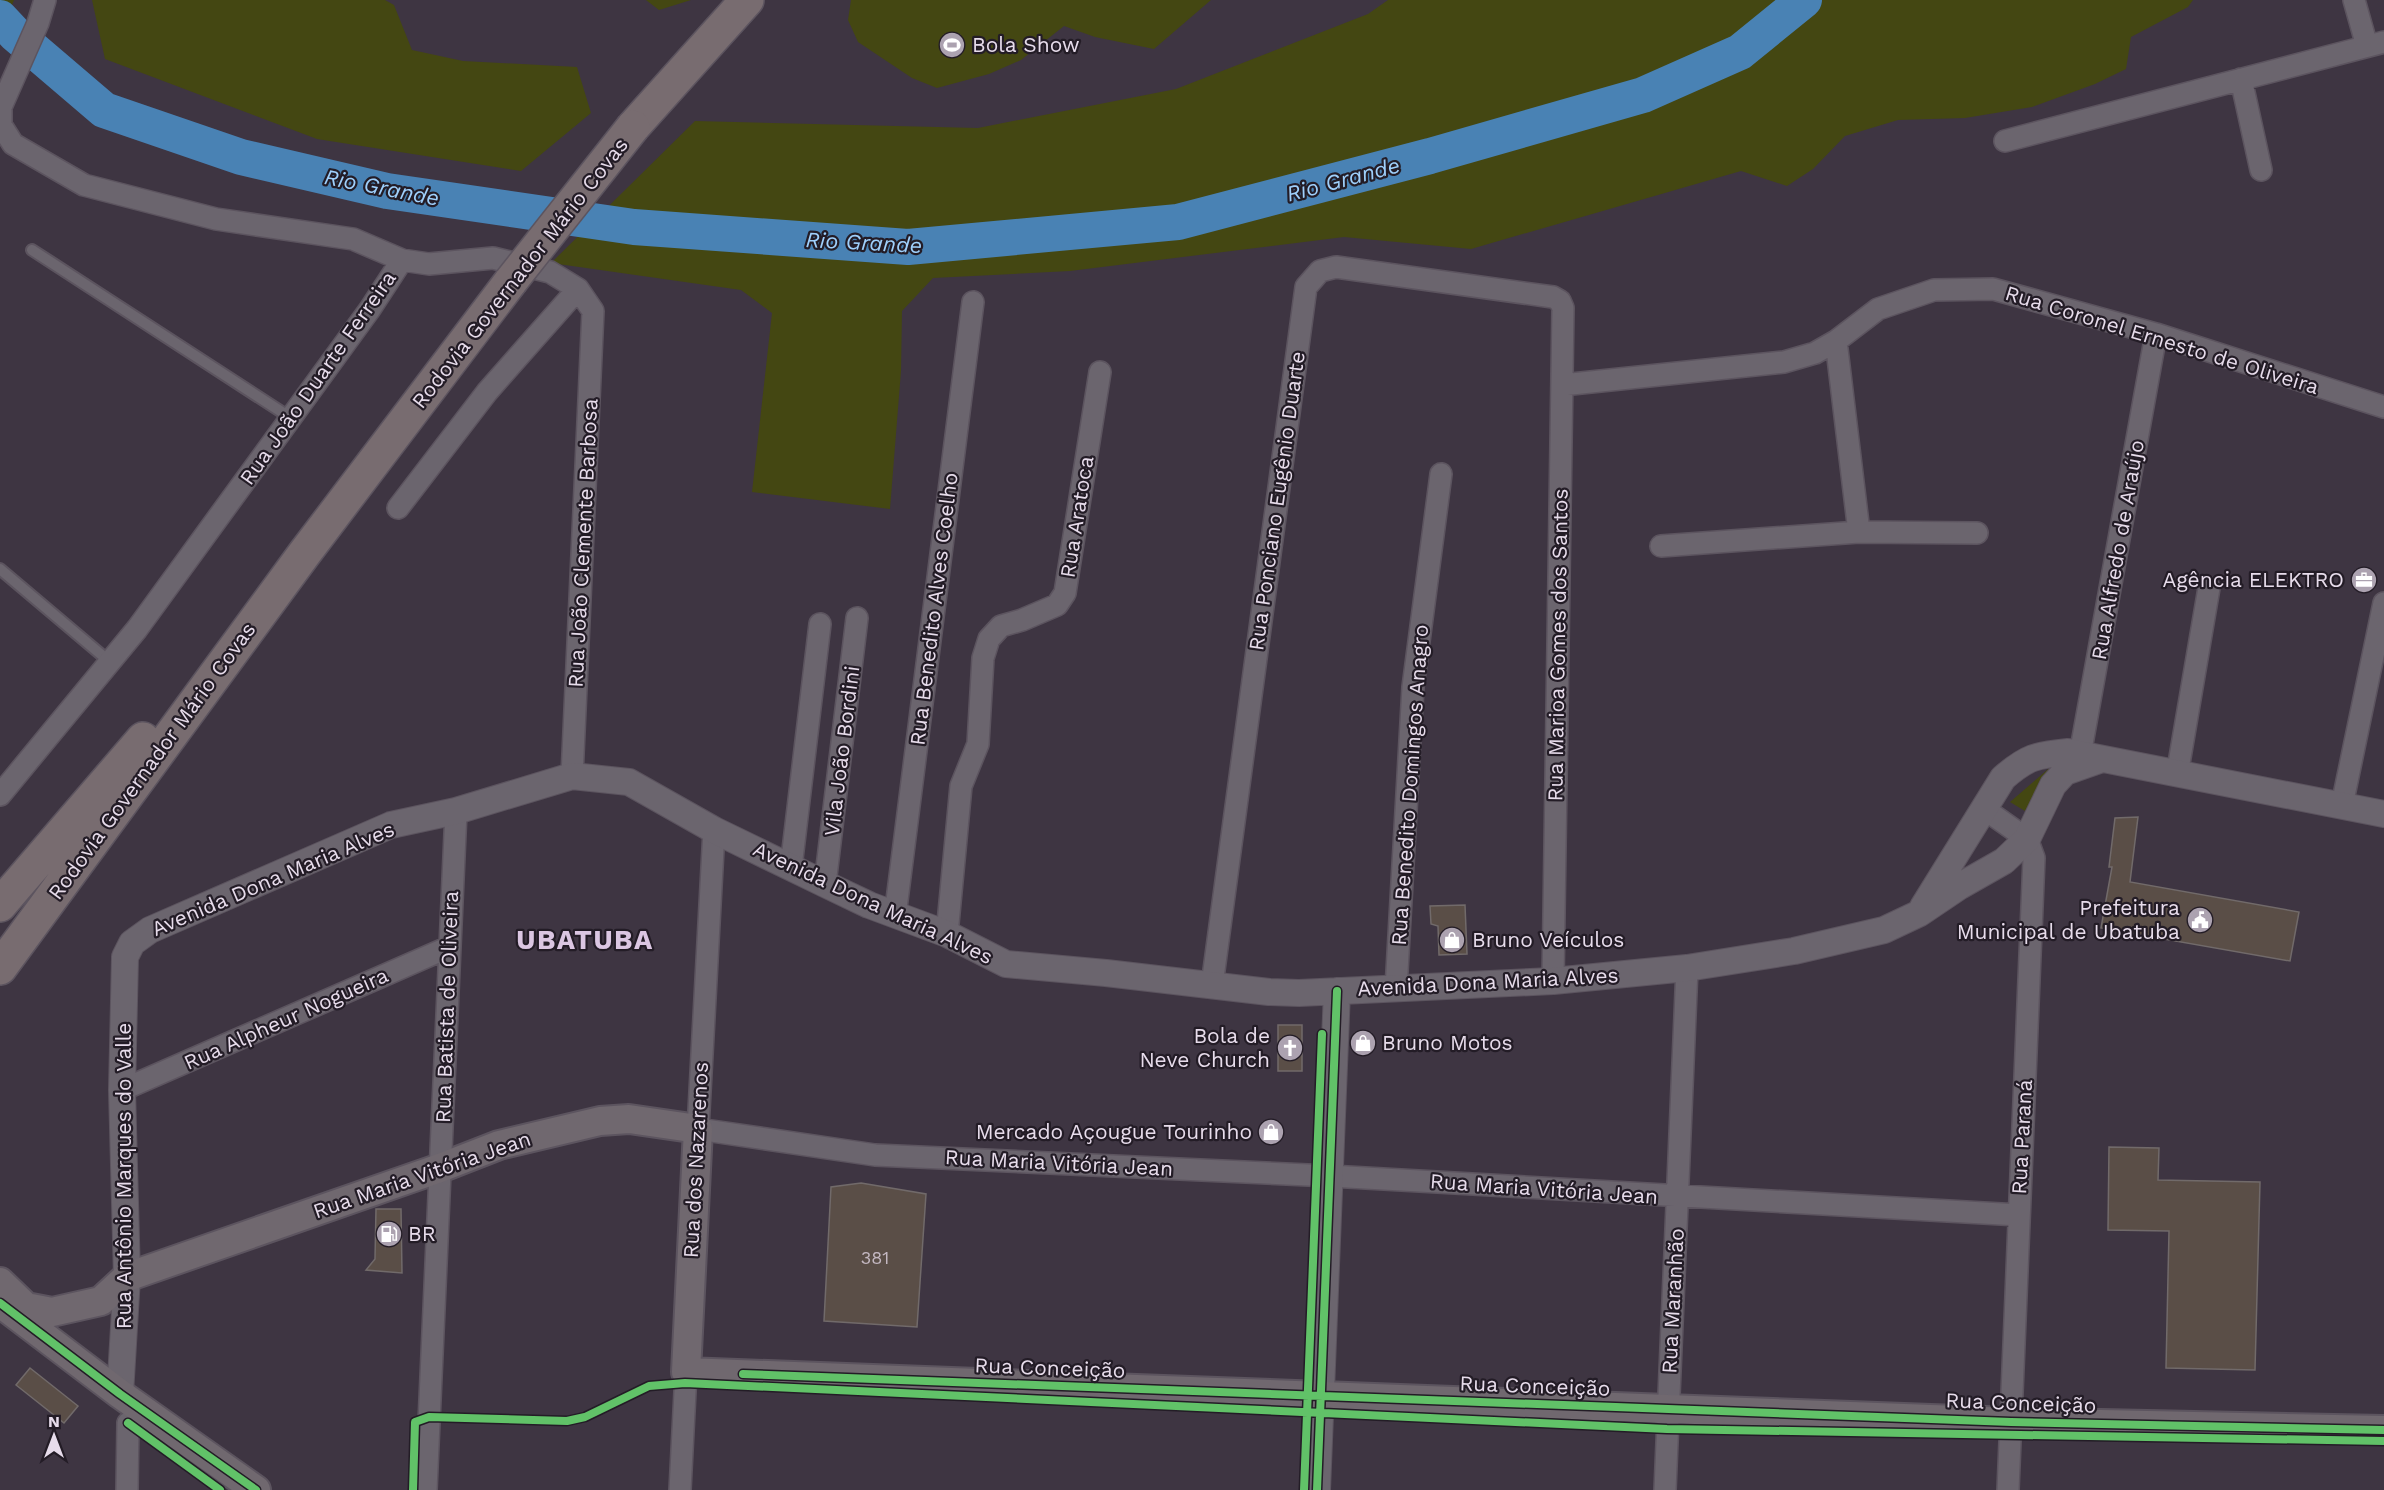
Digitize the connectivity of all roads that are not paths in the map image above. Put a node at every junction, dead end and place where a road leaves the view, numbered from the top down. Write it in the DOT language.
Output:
graph roads {
  1 [pos="45,0"];
  2 [pos="747,0"];
  3 [pos="2354,0"];
  4 [pos="2376,44"];
  5 [pos="2241,79"];
  6 [pos="1,106"];
  7 [pos="2005,141"];
  8 [pos="2261,170"];
  9 [pos="32,250"];
  10 [pos="402,260"];
  11 [pos="578,289"];
  12 [pos="973,302"];
  13 [pos="1563,308"];
  14 [pos="2156,334"];
  15 [pos="1836,342"];
  16 [pos="1100,372"];
  17 [pos="1562,385"];
  18 [pos="2384,407"];
  19 [pos="291,418"];
  20 [pos="1441,474"];
  21 [pos="398,508"];
  22 [pos="1859,532"];
  23 [pos="1977,533"];
  24 [pos="1661,546"];
  25 [pos="303,554"];
  26 [pos="0,569"];
  27 [pos="2209,588"];
  28 [pos="2384,603"];
  29 [pos="857,618"];
  30 [pos="820,624"];
  31 [pos="110,662"];
  32 [pos="2087,760"];
  33 [pos="2177,775"];
  34 [pos="572,776"];
  35 [pos="0,795"];
  36 [pos="2342,805"];
  37 [pos="1983,808"];
  38 [pos="456,811"];
  39 [pos="2384,814"];
  40 [pos="714,830"];
  41 [pos="2027,839"];
  42 [pos="791,867"];
  43 [pos="825,884"];
  44 [pos="0,905"];
  45 [pos="1920,913"];
  46 [pos="896,916"];
  47 [pos="947,934"];
  48 [pos="449,947"];
  49 [pos="125,957"];
  50 [pos="0,968"];
  51 [pos="1687,968"];
  52 [pos="1553,981"];
  53 [pos="1212,985"];
  54 [pos="1396,989"];
  55 [pos="1337,991"];
  56 [pos="122,1090"];
  57 [pos="698,1129"];
  58 [pos="440,1168"];
  59 [pos="1330,1176"];
  60 [pos="1678,1197"];
  61 [pos="2019,1215"];
  62 [pos="127,1277"];
  63 [pos="0,1282"];
  64 [pos="0,1303"];
  65 [pos="686,1372"];
  66 [pos="120,1394"];
  67 [pos="1320,1396"];
  68 [pos="1668,1409"];
  69 [pos="2011,1422"];
  70 [pos="128,1423"];
  71 [pos="2384,1430"];
  72 [pos="127,1490"];
  73 [pos="256,1490"];
  74 [pos="426,1490"];
  75 [pos="680,1490"];
  76 [pos="1317,1490"];
  77 [pos="1665,1490"];
  78 [pos="2008,1490"];
  1 -- 6 [label="street"];
  2 -- 25 [label="highway, Rodovia Governador Mário Covas, bridge"];
  3 -- 4 [label="street"];
  4 -- 5 [label="street"];
  5 -- 7 [label="street"];
  5 -- 8 [label="street"];
  6 -- 10 [label="street, Rua João Duarte Ferreira"];
  9 -- 19 [label="lane"];
  10 -- 11 [label="street"];
  10 -- 19 [label="street, Rua João Duarte Ferreira"];
  11 -- 21 [label="street"];
  11 -- 34 [label="street, Rua João Clemente Barbosa"];
  12 -- 46 [label="street, Rua Benedito Alves Coelho"];
  13 -- 17 [label="street, Rua Marioa Gomes dos Santos"];
  13 -- 53 [label="street, Rua Ponciano Eugênio Duarte"];
  14 -- 15 [label="street, Rua Coronel Ernesto de Oliveira"];
  14 -- 18 [label="street, Rua Coronel Ernesto de Oliveira"];
  14 -- 32 [label="street, Rua Alfredo de Araújo"];
  15 -- 17 [label="street, Rua Coronel Ernesto de Oliveira"];
  15 -- 22 [label="street"];
  16 -- 47 [label="street, Rua Aratoca"];
  17 -- 52 [label="street, Rua Marioa Gomes dos Santos"];
  19 -- 31 [label="street, Rua João Duarte Ferreira"];
  20 -- 54 [label="street, Rua Benedito Domingos Anagro"];
  22 -- 23 [label="street"];
  22 -- 24 [label="street"];
  25 -- 44 [label="highway, Rodovia Governador Mário Covas"];
  25 -- 50 [label="highway, Rodovia Governador Mário Covas"];
  26 -- 31 [label="lane"];
  27 -- 33 [label="street"];
  28 -- 36 [label="street"];
  29 -- 43 [label="street, Vila João Bordini"];
  30 -- 42 [label="street, Vila João Bordini"];
  31 -- 35 [label="street, Rua João Duarte Ferreira"];
  32 -- 33 [label="street"];
  32 -- 37 [label="street"];
  32 -- 41 [label="street, Avenida Dona Maria Alves"];
  33 -- 36 [label="street"];
  34 -- 38 [label="street, Avenida Dona Maria Alves"];
  34 -- 40 [label="street, Avenida Dona Maria Alves"];
  36 -- 39 [label="street"];
  37 -- 41 [label="street"];
  37 -- 45 [label="street"];
  38 -- 48 [label="street, Rua Batista de Oliveira"];
  38 -- 49 [label="street, Avenida Dona Maria Alves"];
  40 -- 42 [label="street, Avenida Dona Maria Alves"];
  40 -- 57 [label="street, Rua dos Nazarenos"];
  41 -- 45 [label="street, Avenida Dona Maria Alves"];
  41 -- 61 [label="street, Rua Paraná"];
  42 -- 43 [label="street, Avenida Dona Maria Alves"];
  43 -- 46 [label="street, Avenida Dona Maria Alves"];
  45 -- 51 [label="street, Avenida Dona Maria Alves"];
  46 -- 47 [label="street, Avenida Dona Maria Alves"];
  47 -- 53 [label="street, Avenida Dona Maria Alves"];
  48 -- 56 [label="street, Rua Alpheur Nogueira"];
  48 -- 58 [label="street, Rua Batista de Oliveira"];
  49 -- 56 [label="street, Rua Antônio Marques do Valle"];
  51 -- 52 [label="street, Avenida Dona Maria Alves"];
  51 -- 60 [label="street, Rua Maranhão"];
  52 -- 54 [label="street, Avenida Dona Maria Alves"];
  53 -- 55 [label="street, Avenida Dona Maria Alves"];
  54 -- 55 [label="street, Avenida Dona Maria Alves"];
  55 -- 59 [label="street"];
  56 -- 62 [label="street, Rua Antônio Marques do Valle"];
  57 -- 58 [label="main road, Rua Maria Vitória Jean"];
  57 -- 59 [label="street, Rua Maria Vitória Jean"];
  57 -- 65 [label="main road, Rua dos Nazarenos"];
  58 -- 62 [label="main road, Rua Maria Vitória Jean"];
  58 -- 74 [label="street, Rua Batista de Oliveira"];
  59 -- 60 [label="street, Rua Maria Vitória Jean"];
  59 -- 67 [label="street"];
  60 -- 61 [label="street, Rua Maria Vitória Jean"];
  60 -- 68 [label="street, Rua Maranhão"];
  61 -- 69 [label="street, Rua Paraná"];
  62 -- 63 [label="main road"];
  62 -- 66 [label="street, Rua Antônio Marques do Valle"];
  64 -- 66 [label="main road"];
  65 -- 67 [label="main road, Rua Conceição"];
  65 -- 75 [label="street, Rua dos Nazarenos"];
  66 -- 73 [label="main road"];
  67 -- 68 [label="main road, Rua Conceição"];
  67 -- 76 [label="street"];
  68 -- 69 [label="main road, Rua Conceição"];
  68 -- 77 [label="street, Rua Maranhão"];
  69 -- 71 [label="main road, Rua Conceição"];
  69 -- 78 [label="street, Rua Paraná"];
  70 -- 72 [label="street"];
}
